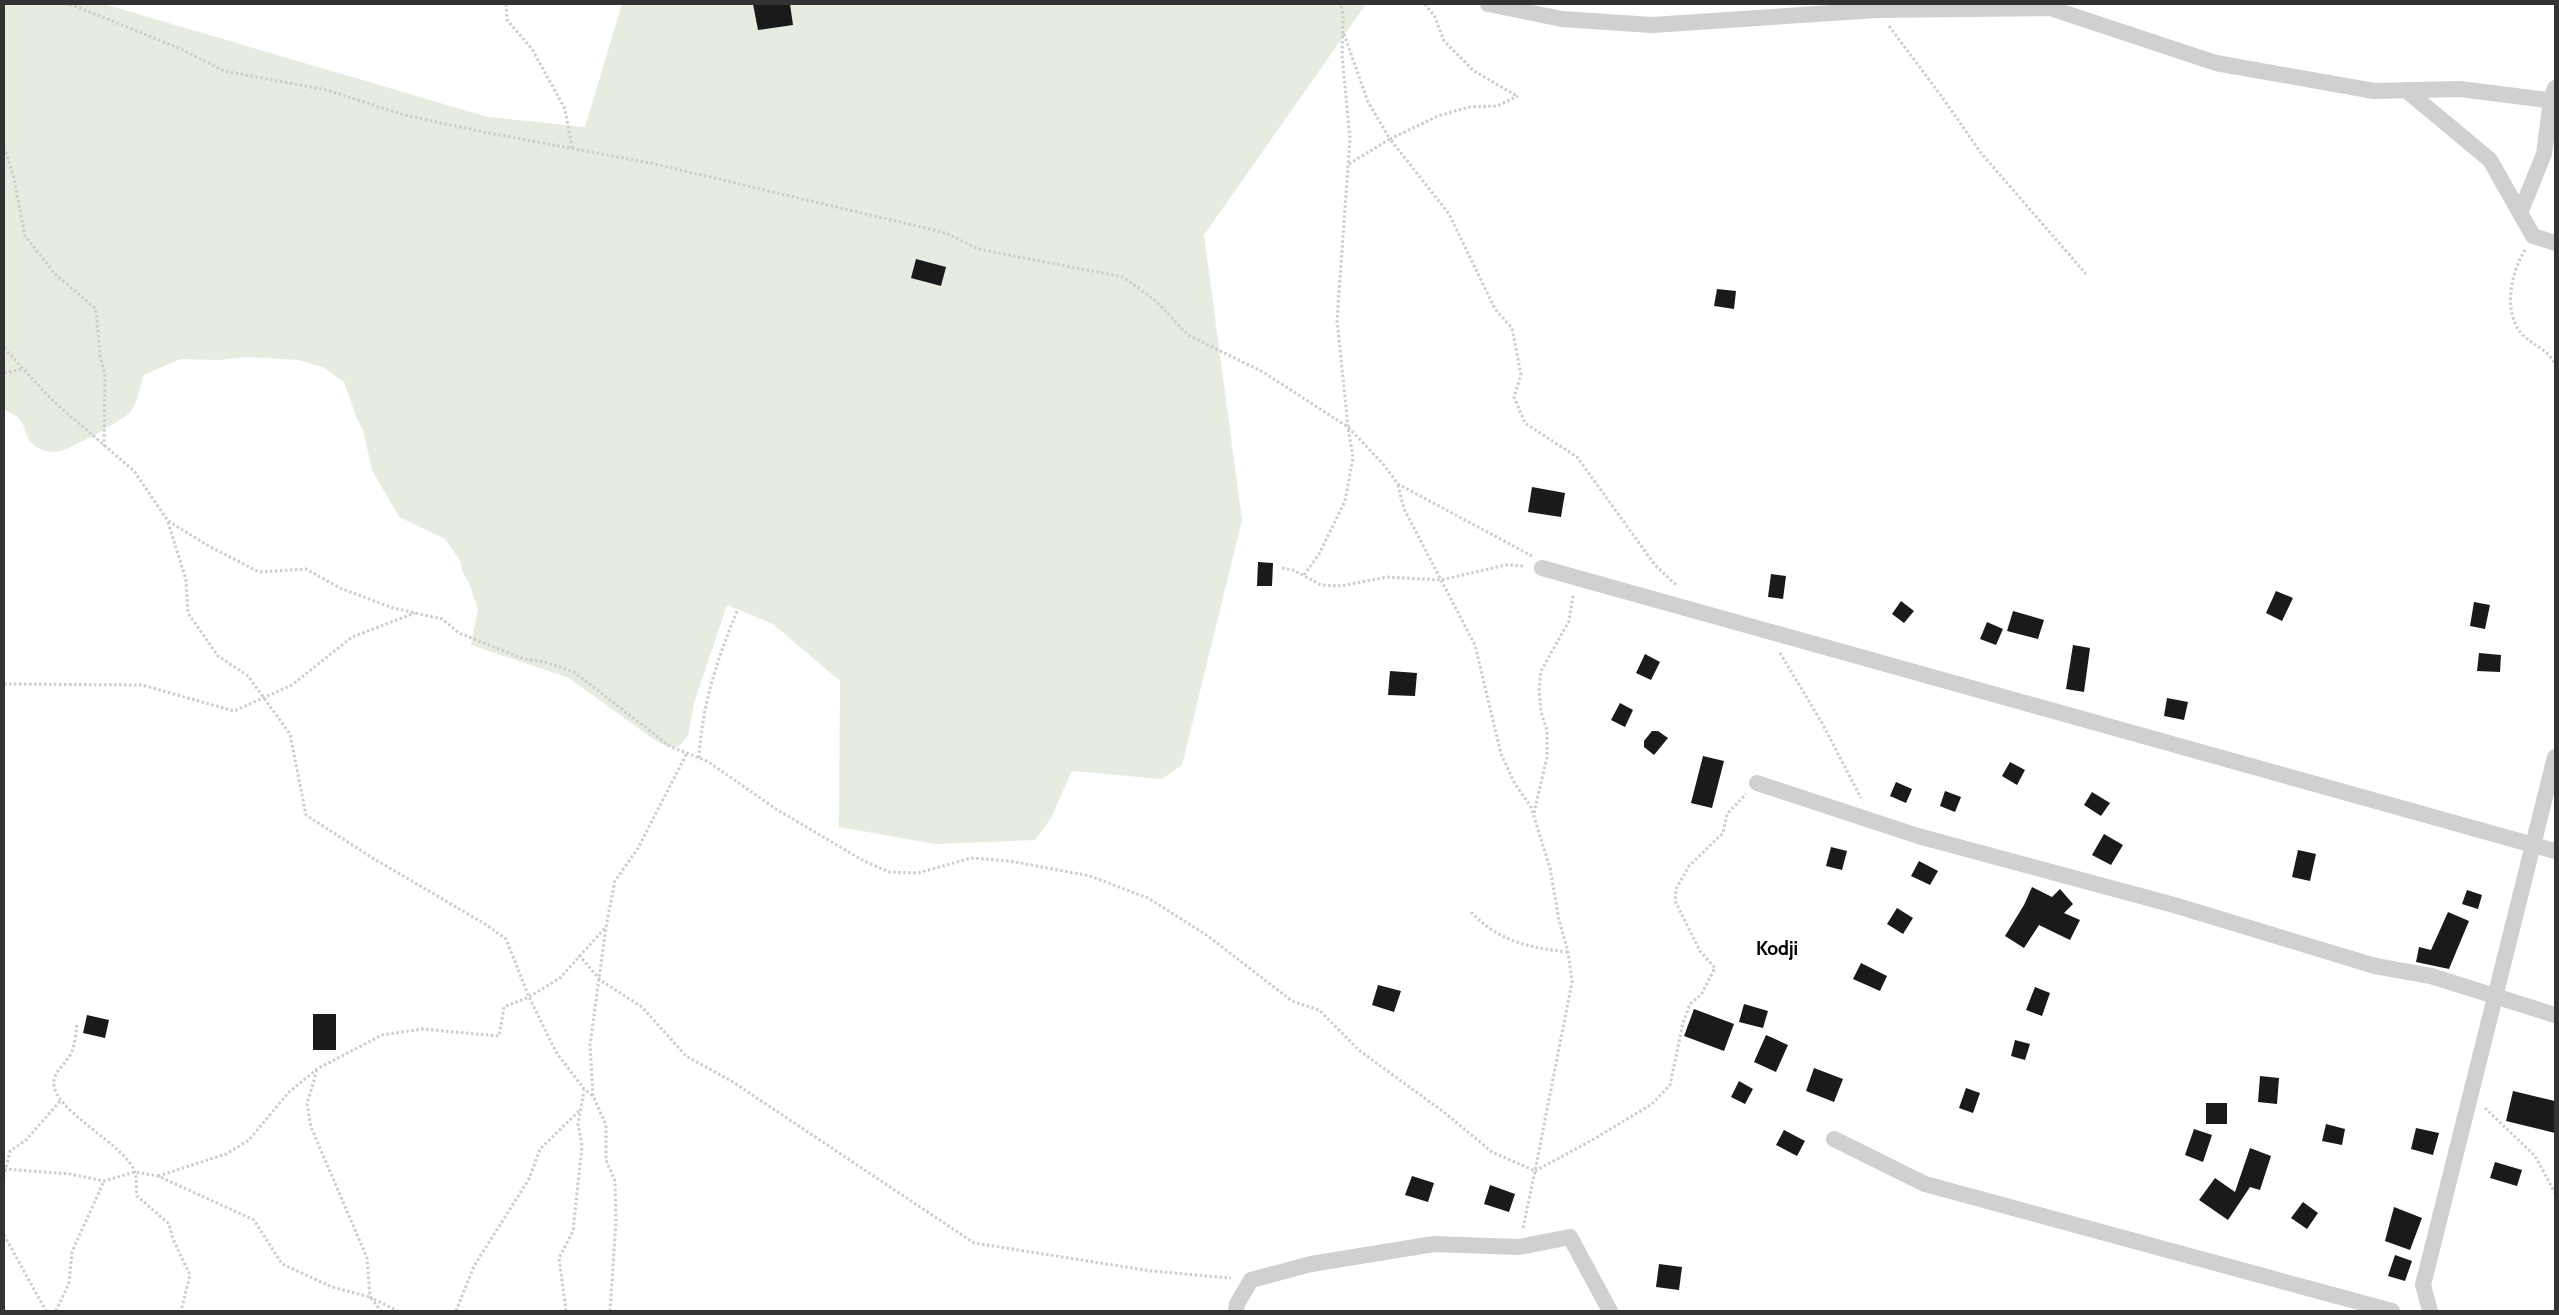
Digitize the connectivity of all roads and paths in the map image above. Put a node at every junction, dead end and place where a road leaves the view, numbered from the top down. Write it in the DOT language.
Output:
graph roads {
  1 [pos="70,4"];
  2 [pos="506,4"];
  3 [pos="1341,4"];
  4 [pos="1425,4"];
  5 [pos="1488,4"];
  6 [pos="1876,10"];
  7 [pos="1343,31"];
  8 [pos="2406,90"];
  9 [pos="2554,96"];
  10 [pos="1390,139"];
  11 [pos="4,148"];
  12 [pos="572,148"];
  13 [pos="1350,164"];
  14 [pos="2520,213"];
  15 [pos="2533,236"];
  16 [pos="2555,243"];
  17 [pos="2086,274"];
  18 [pos="4,348"];
  19 [pos="2555,365"];
  20 [pos="24,369"];
  21 [pos="4,373"];
  22 [pos="1348,427"];
  23 [pos="104,446"];
  24 [pos="1398,484"];
  25 [pos="168,521"];
  26 [pos="1282,568"];
  27 [pos="1542,568"];
  28 [pos="1304,575"];
  29 [pos="1575,576"];
  30 [pos="1440,580"];
  31 [pos="1683,592"];
  32 [pos="737,611"];
  33 [pos="417,612"];
  34 [pos="1765,629"];
  35 [pos="4,684"];
  36 [pos="264,698"];
  37 [pos="687,753"];
  38 [pos="2555,757"];
  39 [pos="699,758"];
  40 [pos="1756,783"];
  41 [pos="1533,814"];
  42 [pos="1872,820"];
  43 [pos="2533,845"];
  44 [pos="2555,851"];
  45 [pos="1471,912"];
  46 [pos="606,927"];
  47 [pos="1568,952"];
  48 [pos="579,955"];
  49 [pos="600,980"];
  50 [pos="2494,996"];
  51 [pos="529,997"];
  52 [pos="2555,1015"];
  53 [pos="77,1025"];
  54 [pos="317,1069"];
  55 [pos="584,1089"];
  56 [pos="593,1096"];
  57 [pos="61,1100"];
  58 [pos="2467,1105"];
  59 [pos="580,1110"];
  60 [pos="1834,1139"];
  61 [pos="4,1169"];
  62 [pos="1535,1171"];
  63 [pos="135,1172"];
  64 [pos="158,1176"];
  65 [pos="4,1177"];
  66 [pos="104,1181"];
  67 [pos="2555,1194"];
  68 [pos="4,1235"];
  69 [pos="1519,1248"];
  70 [pos="1251,1280"];
  71 [pos="370,1297"];
  72 [pos="46,1311"];
  73 [pos="56,1311"];
  74 [pos="181,1311"];
  75 [pos="381,1311"];
  76 [pos="398,1311"];
  77 [pos="456,1311"];
  78 [pos="566,1311"];
  79 [pos="610,1311"];
  80 [pos="1236,1311"];
  81 [pos="1610,1311"];
  82 [pos="2392,1311"];
  83 [pos="2430,1311"];
  1 -- 12 [label="path"];
  2 -- 12 [label="path"];
  3 -- 7 [label="path"];
  4 -- 10 [label="path"];
  5 -- 6 [label="street"];
  6 -- 8 [label="street"];
  6 -- 17 [label="path"];
  7 -- 10 [label="path"];
  7 -- 13 [label="path"];
  8 -- 9 [label="street"];
  8 -- 14 [label="street"];
  9 -- 14 [label="street"];
  10 -- 13 [label="path"];
  10 -- 31 [label="path"];
  11 -- 23 [label="path"];
  12 -- 22 [label="path"];
  13 -- 22 [label="path"];
  14 -- 15 [label="street"];
  15 -- 16 [label="street"];
  15 -- 19 [label="path"];
  18 -- 20 [label="path"];
  20 -- 21 [label="path"];
  20 -- 23 [label="path"];
  22 -- 24 [label="path"];
  22 -- 28 [label="path"];
  23 -- 25 [label="path"];
  24 -- 27 [label="path"];
  24 -- 30 [label="path"];
  25 -- 33 [label="path"];
  25 -- 36 [label="path"];
  26 -- 28 [label="path"];
  27 -- 29 [label="street"];
  27 -- 30 [label="path"];
  28 -- 30 [label="path"];
  29 -- 34 [label="street"];
  29 -- 41 [label="path"];
  30 -- 41 [label="path"];
  32 -- 39 [label="path"];
  33 -- 36 [label="path"];
  33 -- 37 [label="path"];
  34 -- 42 [label="path"];
  34 -- 43 [label="street"];
  35 -- 36 [label="path"];
  36 -- 51 [label="path"];
  37 -- 39 [label="path"];
  37 -- 46 [label="path"];
  38 -- 43 [label="street"];
  39 -- 62 [label="path"];
  40 -- 42 [label="street"];
  40 -- 62 [label="path"];
  41 -- 47 [label="path"];
  42 -- 50 [label="street"];
  43 -- 44 [label="street"];
  43 -- 50 [label="street"];
  45 -- 47 [label="path"];
  46 -- 48 [label="path"];
  46 -- 49 [label="path"];
  47 -- 62 [label="path"];
  48 -- 49 [label="path"];
  48 -- 51 [label="path"];
  49 -- 56 [label="path"];
  49 -- 70 [label="path"];
  50 -- 52 [label="street"];
  50 -- 58 [label="street"];
  51 -- 54 [label="path"];
  51 -- 55 [label="path"];
  53 -- 57 [label="path"];
  54 -- 64 [label="path"];
  54 -- 71 [label="path"];
  55 -- 56 [label="path"];
  55 -- 59 [label="path"];
  56 -- 79 [label="path"];
  57 -- 61 [label="path"];
  57 -- 63 [label="path"];
  58 -- 67 [label="path"];
  58 -- 83 [label="street"];
  59 -- 77 [label="path"];
  59 -- 78 [label="path"];
  60 -- 82 [label="street"];
  61 -- 65 [label="path"];
  61 -- 66 [label="path"];
  62 -- 69 [label="path"];
  63 -- 64 [label="path"];
  63 -- 66 [label="path"];
  63 -- 74 [label="path"];
  64 -- 71 [label="path"];
  66 -- 73 [label="path"];
  68 -- 72 [label="path"];
  69 -- 70 [label="street"];
  69 -- 81 [label="street"];
  70 -- 80 [label="street"];
  71 -- 75 [label="path"];
  71 -- 76 [label="path"];
}
